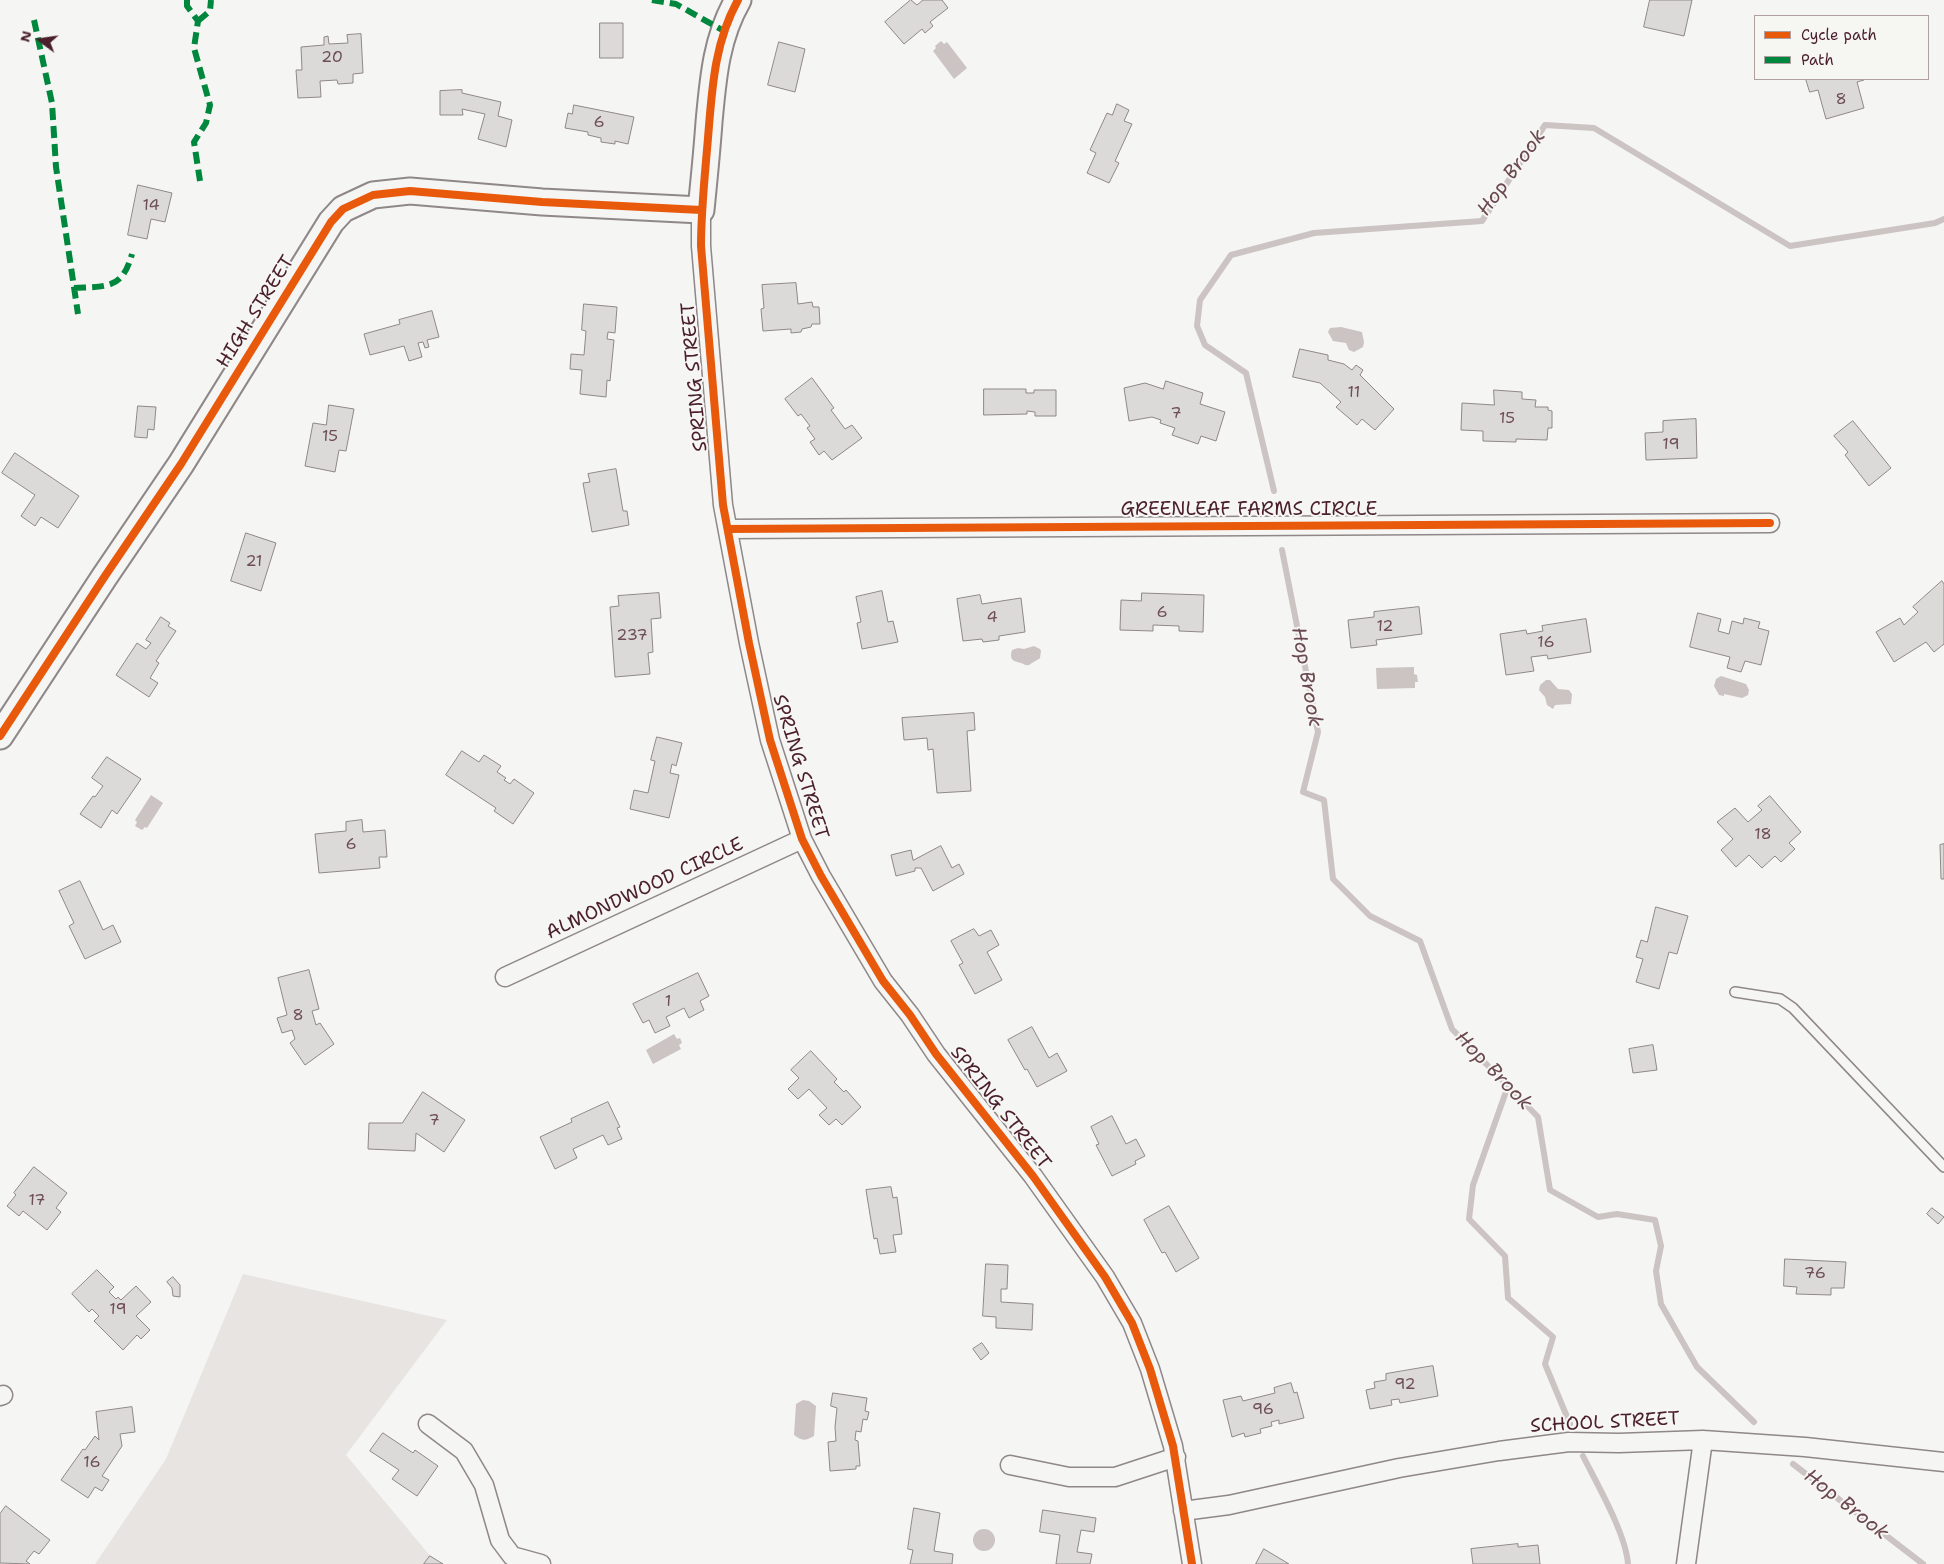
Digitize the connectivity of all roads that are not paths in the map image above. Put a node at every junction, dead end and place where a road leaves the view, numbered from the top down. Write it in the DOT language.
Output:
graph roads {
  1 [pos="738,0"];
  2 [pos="701,210"];
  3 [pos="1770,523"];
  4 [pos="728,529"];
  5 [pos="0,736"];
  6 [pos="802,839"];
  7 [pos="505,977"];
  8 [pos="1735,992"];
  9 [pos="1944,1166"];
  10 [pos="428,1424"];
  11 [pos="1703,1440"];
  12 [pos="1176,1457"];
  13 [pos="1944,1462"];
  14 [pos="1010,1464"];
  15 [pos="1183,1511"];
  16 [pos="541,1564"];
  17 [pos="1192,1564"];
  18 [pos="1686,1564"];
  1 -- 2 [label="street, SPRING STREET"];
  2 -- 4 [label="street, SPRING STREET"];
  2 -- 5 [label="street, HIGH STREET"];
  3 -- 4 [label="street, GREENLEAF FARMS CIRCLE"];
  4 -- 6 [label="street, SPRING STREET"];
  6 -- 7 [label="street, ALMONDWOOD CIRCLE"];
  6 -- 12 [label="street, SPRING STREET"];
  8 -- 9 [label="lane"];
  10 -- 16 [label="street"];
  11 -- 13 [label="street, SCHOOL STREET"];
  11 -- 15 [label="street, SCHOOL STREET"];
  11 -- 18 [label="street"];
  12 -- 14 [label="street"];
  12 -- 15 [label="street, SPRING STREET"];
  15 -- 17 [label="street, SPRING STREET"];
}
